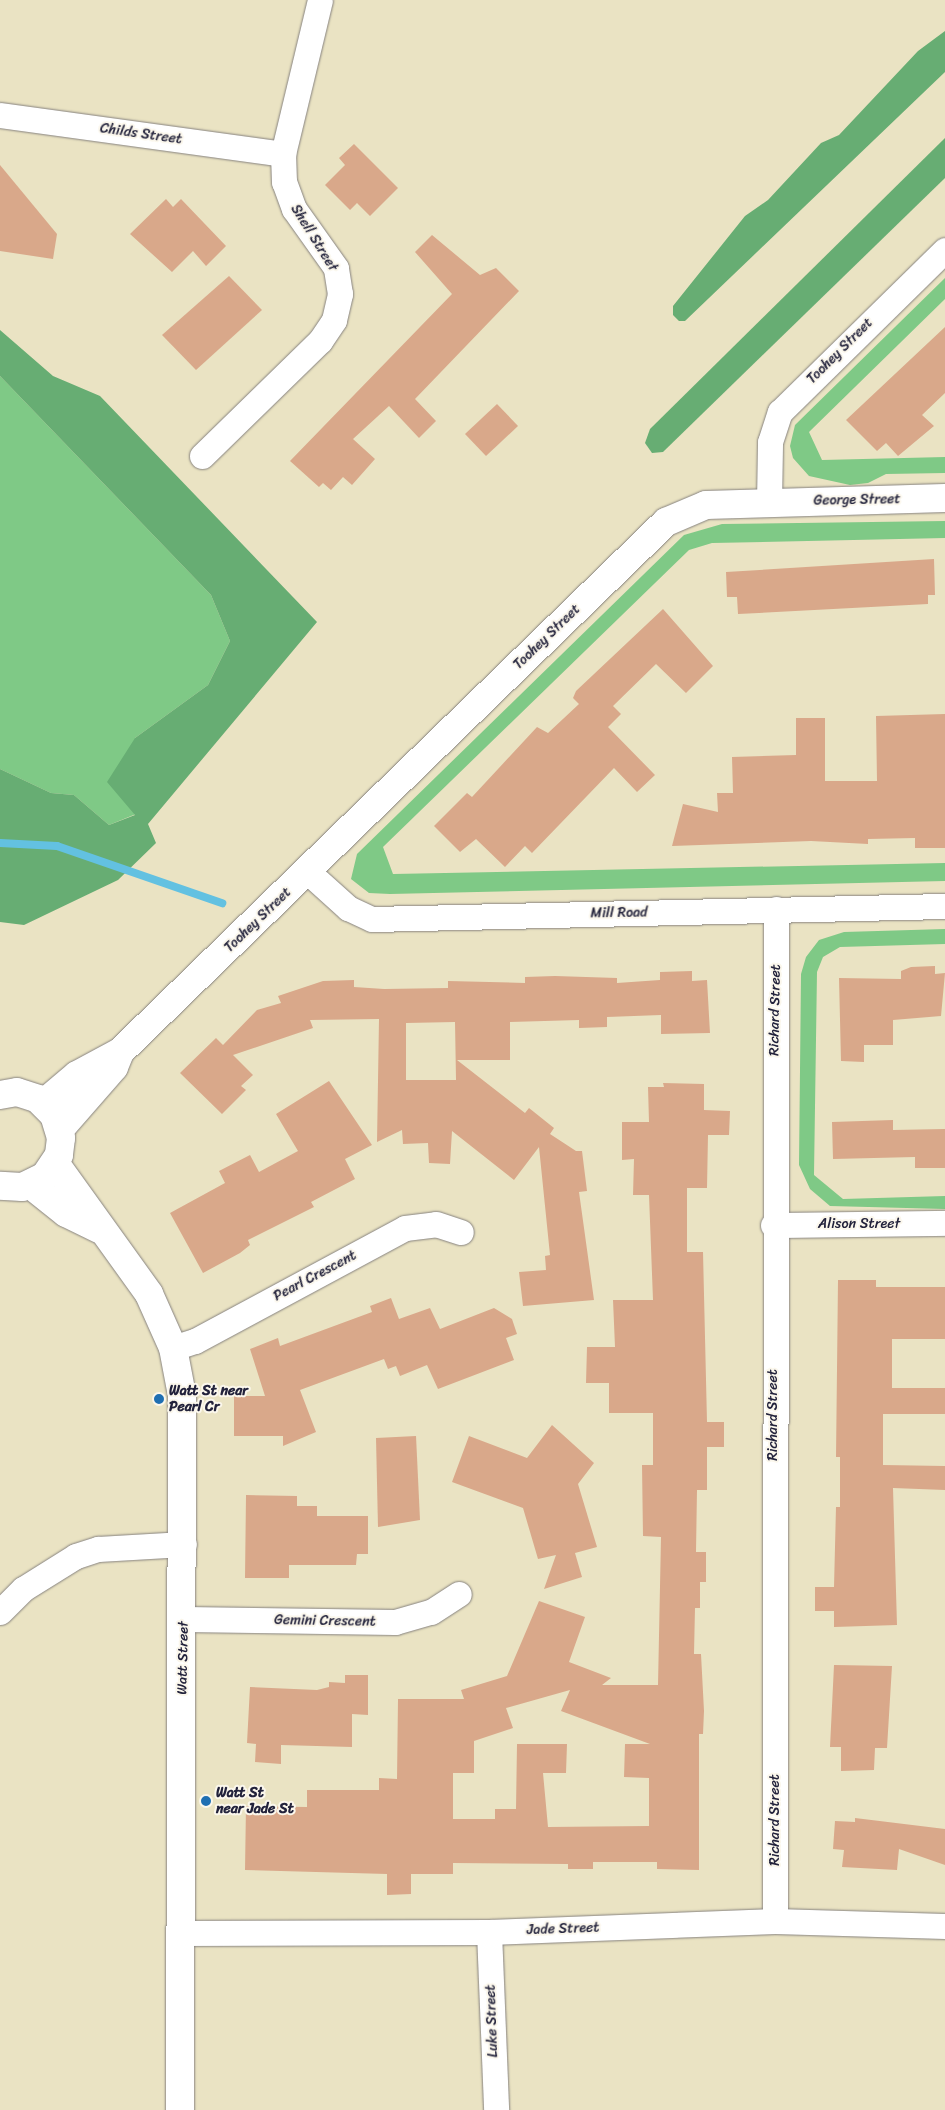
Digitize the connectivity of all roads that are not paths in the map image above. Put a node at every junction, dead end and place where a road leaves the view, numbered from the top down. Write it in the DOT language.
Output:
graph roads {
  1 [pos="320,0"];
  2 [pos="0,115"];
  3 [pos="283,154"];
  4 [pos="945,250"];
  5 [pos="202,456"];
  6 [pos="945,498"];
  7 [pos="770,502"];
  8 [pos="308,872"];
  9 [pos="945,906"];
  10 [pos="776,909"];
  11 [pos="120,1052"];
  12 [pos="1,1093"];
  13 [pos="44,1103"];
  14 [pos="60,1129"];
  15 [pos="55,1163"];
  16 [pos="31,1185"];
  17 [pos="0,1186"];
  18 [pos="945,1223"];
  19 [pos="773,1225"];
  20 [pos="99,1229"];
  21 [pos="461,1232"];
  22 [pos="173,1348"];
  23 [pos="184,1544"];
  24 [pos="459,1594"];
  25 [pos="0,1612"];
  26 [pos="184,1619"];
  27 [pos="775,1921"];
  28 [pos="945,1926"];
  29 [pos="489,1932"];
  30 [pos="180,1933"];
  31 [pos="180,2110"];
  32 [pos="496,2110"];
  1 -- 3 [label="street, Shell Street"];
  2 -- 3 [label="street, Childs Street"];
  3 -- 5 [label="street, Shell Street"];
  4 -- 7 [label="street, Toohey Street"];
  6 -- 7 [label="main road, George Street"];
  7 -- 8 [label="main road, Toohey Street"];
  8 -- 10 [label="street, Mill Road"];
  8 -- 11 [label="main road, Toohey Street"];
  9 -- 10 [label="street, Mill Road"];
  10 -- 19 [label="street, Richard Street"];
  11 -- 13 [label="main road, Toohey Street"];
  11 -- 14 [label="main road, Toohey Street"];
  12 -- 13 [label="main road"];
  13 -- 14 [label="main road"];
  14 -- 15 [label="main road"];
  15 -- 16 [label="main road"];
  15 -- 20 [label="main road, Watt Street"];
  16 -- 17 [label="main road"];
  16 -- 20 [label="main road, Watt Street"];
  18 -- 19 [label="street, Alison Street"];
  19 -- 27 [label="street, Richard Street"];
  20 -- 22 [label="main road, Watt Street"];
  21 -- 22 [label="street, Pearl Crescent"];
  22 -- 23 [label="main road, Watt Street"];
  23 -- 25 [label="street"];
  23 -- 26 [label="main road, Watt Street"];
  24 -- 26 [label="street, Gemini Crescent"];
  26 -- 30 [label="main road, Watt Street"];
  27 -- 28 [label="street, Jade Street"];
  27 -- 29 [label="street, Jade Street"];
  29 -- 30 [label="street, Jade Street"];
  29 -- 32 [label="street, Luke Street"];
  30 -- 31 [label="main road, Watt Street"];
}
